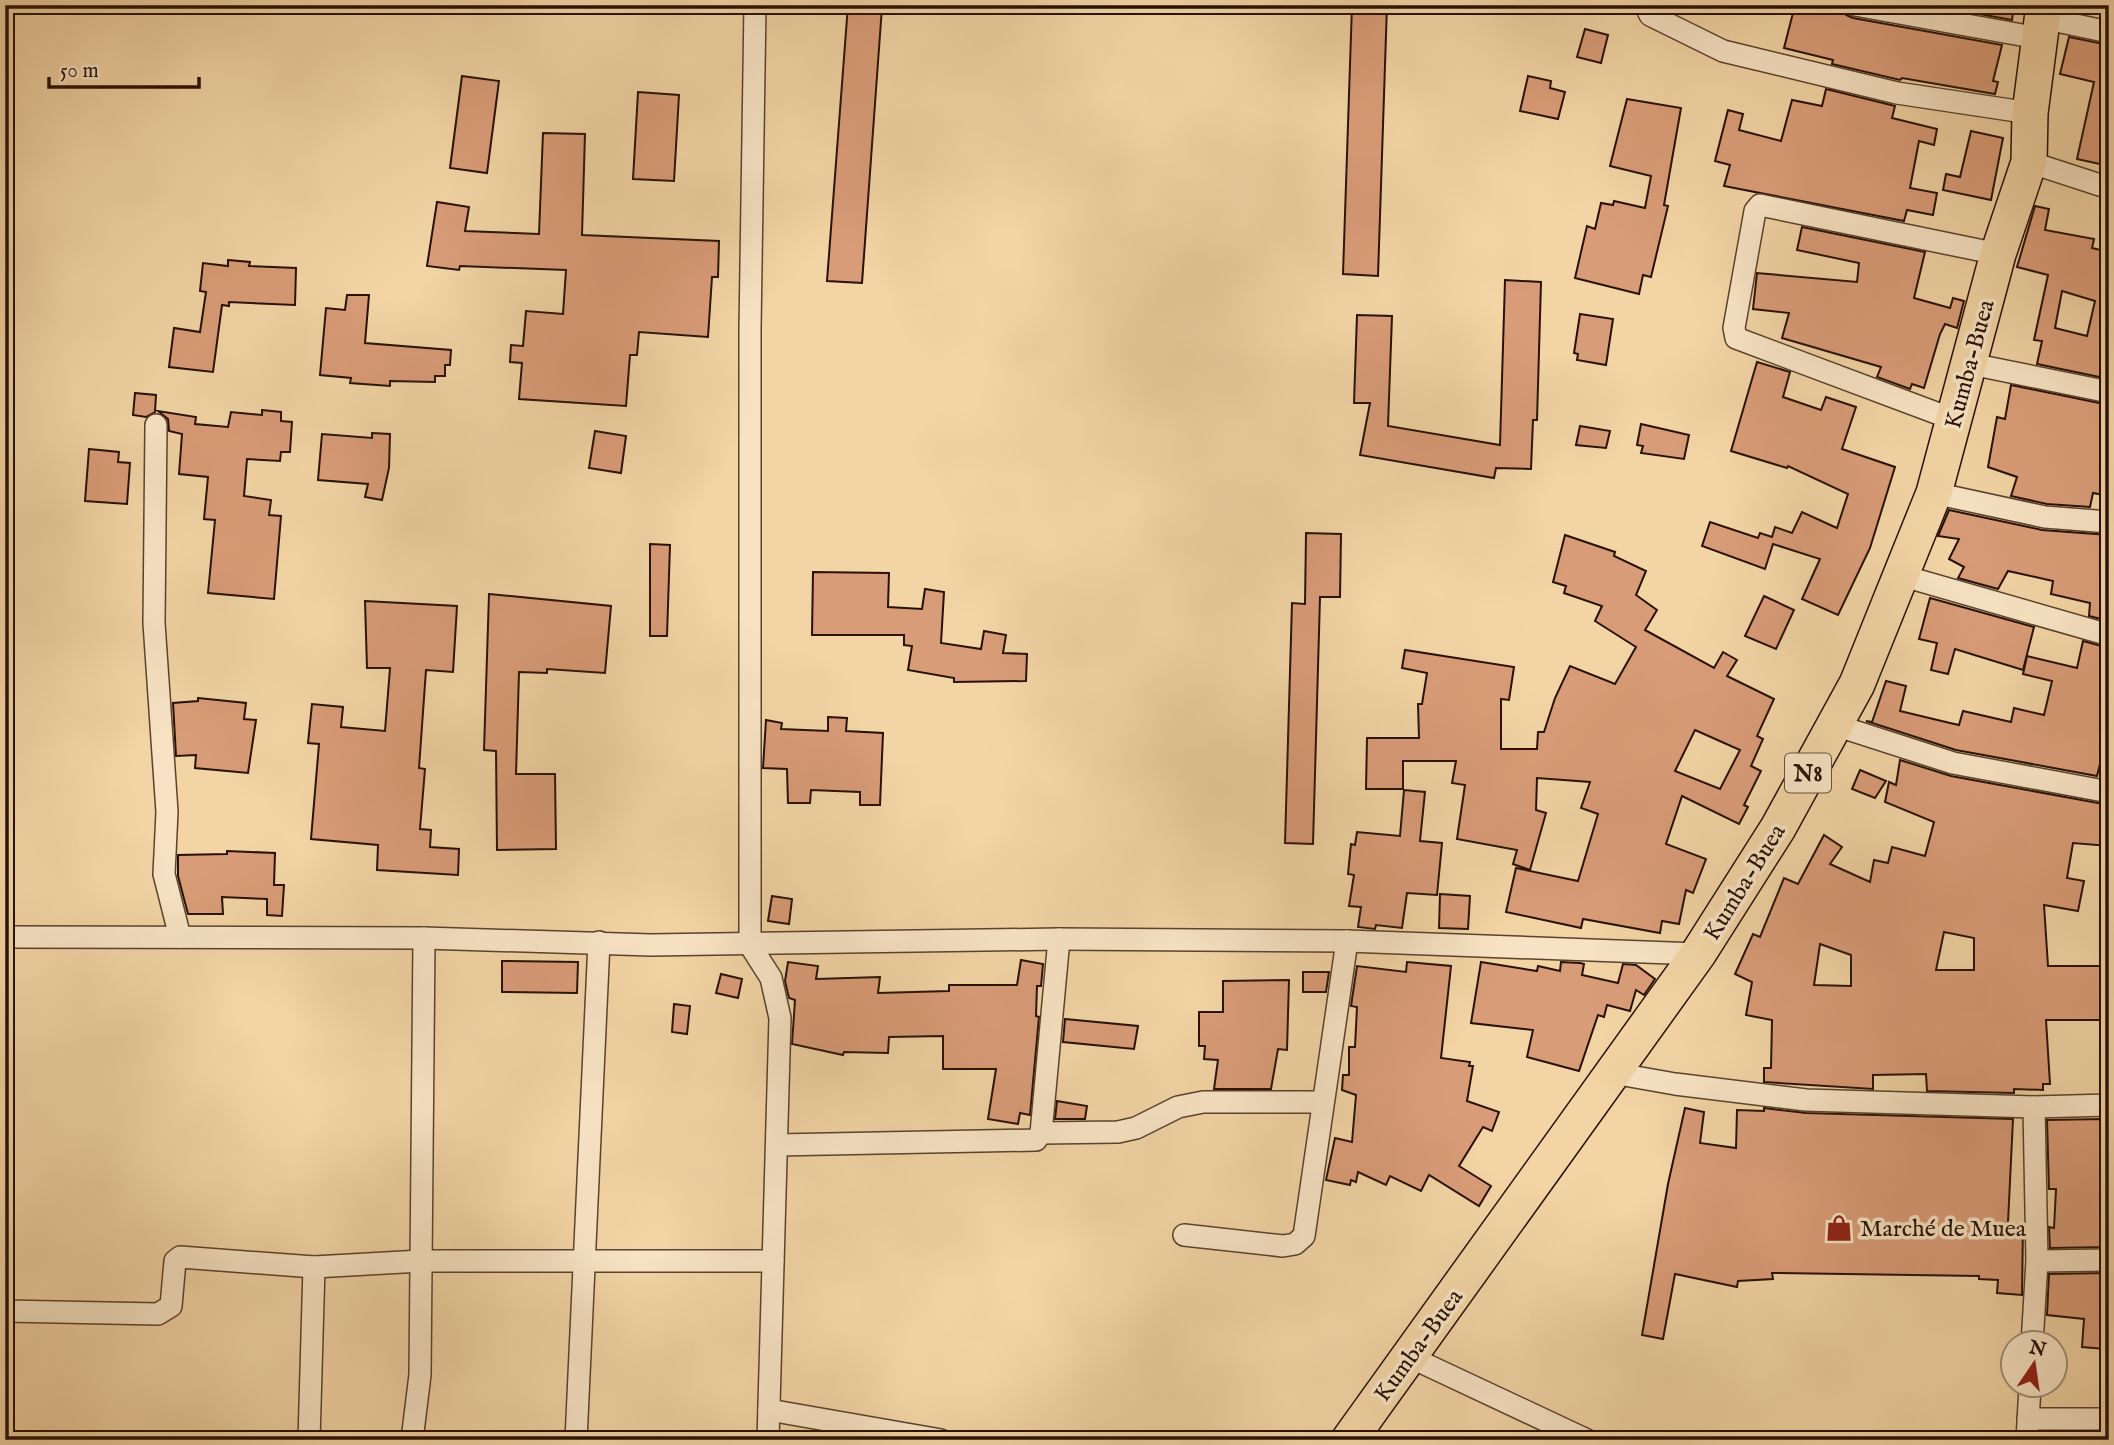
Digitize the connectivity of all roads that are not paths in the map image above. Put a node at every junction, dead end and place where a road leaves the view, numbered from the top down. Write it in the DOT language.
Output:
graph roads {
  1 [pos="755,5"];
  2 [pos="1645,5"];
  3 [pos="1855,5"];
  4 [pos="2041,21"];
  5 [pos="2109,32"];
  6 [pos="2030,113"];
  7 [pos="2029,162"];
  8 [pos="2109,188"];
  9 [pos="1998,254"];
  10 [pos="1971,364"];
  11 [pos="2109,392"];
  12 [pos="1955,420"];
  13 [pos="156,425"];
  14 [pos="1934,493"];
  15 [pos="2109,522"];
  16 [pos="1900,575"];
  17 [pos="2109,635"];
  18 [pos="1835,725"];
  19 [pos="2109,792"];
  20 [pos="5,937"];
  21 [pos="180,937"];
  22 [pos="424,938"];
  23 [pos="1059,939"];
  24 [pos="1347,941"];
  25 [pos="599,942"];
  26 [pos="750,945"];
  27 [pos="1698,954"];
  28 [pos="1613,1073"];
  29 [pos="1323,1102"];
  30 [pos="2109,1105"];
  31 [pos="2034,1107"];
  32 [pos="1041,1133"];
  33 [pos="777,1145"];
  34 [pos="1184,1235"];
  35 [pos="421,1261"];
  36 [pos="773,1261"];
  37 [pos="2037,1261"];
  38 [pos="2109,1261"];
  39 [pos="583,1262"];
  40 [pos="314,1267"];
  41 [pos="5,1311"];
  42 [pos="2033,1330"];
  43 [pos="1410,1357"];
  44 [pos="2029,1400"];
  45 [pos="769,1410"];
  46 [pos="2109,1419"];
  47 [pos="2027,1429"];
  48 [pos="309,1440"];
  49 [pos="412,1440"];
  50 [pos="576,1440"];
  51 [pos="768,1440"];
  52 [pos="941,1440"];
  53 [pos="1349,1440"];
  54 [pos="1587,1440"];
  1 -- 26 [label="street"];
  2 -- 6 [label="street"];
  3 -- 4 [label="street"];
  4 -- 5 [label="street"];
  4 -- 6 [label="highway, Kumba-Buea / N8"];
  6 -- 7 [label="highway, Kumba-Buea / N8"];
  7 -- 8 [label="street"];
  7 -- 9 [label="highway, Kumba-Buea / N8"];
  9 -- 10 [label="highway, Kumba-Buea / N8"];
  9 -- 12 [label="street"];
  10 -- 11 [label="street"];
  10 -- 12 [label="highway, Kumba-Buea / N8"];
  12 -- 14 [label="highway, Kumba-Buea / N8"];
  13 -- 21 [label="street"];
  14 -- 15 [label="street"];
  14 -- 16 [label="highway, Kumba-Buea / N8"];
  16 -- 17 [label="street"];
  16 -- 18 [label="highway, Kumba-Buea / N8"];
  18 -- 19 [label="street"];
  18 -- 27 [label="highway, Kumba-Buea / N8"];
  20 -- 21 [label="street"];
  21 -- 22 [label="street"];
  22 -- 25 [label="street"];
  22 -- 35 [label="street"];
  23 -- 24 [label="street"];
  23 -- 26 [label="street"];
  23 -- 32 [label="street"];
  24 -- 27 [label="street"];
  24 -- 29 [label="street"];
  25 -- 26 [label="street"];
  25 -- 39 [label="street"];
  26 -- 33 [label="street"];
  27 -- 28 [label="highway, Kumba-Buea / N8"];
  28 -- 31 [label="street"];
  28 -- 43 [label="highway, Kumba-Buea / N8"];
  29 -- 32 [label="street"];
  29 -- 34 [label="street"];
  30 -- 31 [label="street"];
  31 -- 37 [label="street"];
  32 -- 33 [label="street"];
  33 -- 36 [label="street"];
  35 -- 39 [label="street"];
  35 -- 40 [label="street"];
  35 -- 49 [label="street"];
  36 -- 39 [label="street"];
  36 -- 45 [label="street"];
  37 -- 38 [label="street"];
  37 -- 42 [label="street"];
  39 -- 50 [label="street"];
  40 -- 41 [label="street"];
  40 -- 48 [label="street"];
  43 -- 53 [label="highway, Kumba-Buea / N8"];
  43 -- 54 [label="street"];
  44 -- 47 [label="street"];
  45 -- 51 [label="street"];
  45 -- 52 [label="street"];
  46 -- 47 [label="street"];
}
